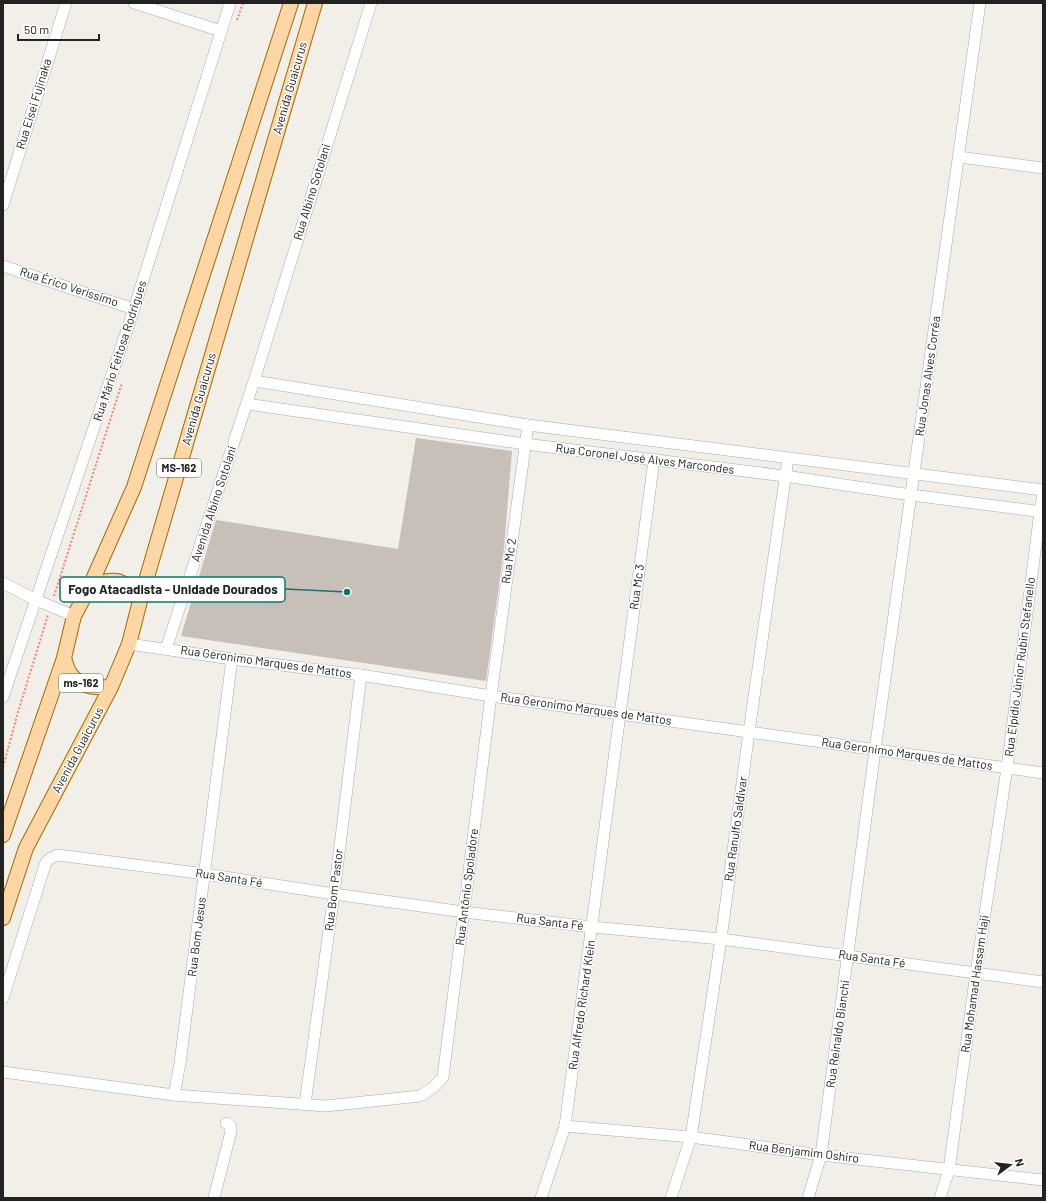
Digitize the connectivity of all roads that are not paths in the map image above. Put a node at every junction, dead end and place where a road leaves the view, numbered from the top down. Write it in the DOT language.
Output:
graph roads {
  1 [pos="66,3"];
  2 [pos="134,3"];
  3 [pos="230,3"];
  4 [pos="291,3"];
  5 [pos="315,3"];
  6 [pos="371,3"];
  7 [pos="980,3"];
  8 [pos="221,31"];
  9 [pos="959,157"];
  10 [pos="1043,168"];
  11 [pos="3,205"];
  12 [pos="3,266"];
  13 [pos="134,309"];
  14 [pos="254,381"];
  15 [pos="246,404"];
  16 [pos="528,425"];
  17 [pos="525,444"];
  18 [pos="788,458"];
  19 [pos="654,460"];
  20 [pos="914,474"];
  21 [pos="785,476"];
  22 [pos="1043,490"];
  23 [pos="1043,494"];
  24 [pos="911,495"];
  25 [pos="1041,512"];
  26 [pos="3,583"];
  27 [pos="90,586"];
  28 [pos="36,600"];
  29 [pos="140,601"];
  30 [pos="74,616"];
  31 [pos="130,644"];
  32 [pos="166,649"];
  33 [pos="64,658"];
  34 [pos="232,660"];
  35 [pos="360,675"];
  36 [pos="111,687"];
  37 [pos="491,696"];
  38 [pos="3,697"];
  39 [pos="620,714"];
  40 [pos="748,732"];
  41 [pos="875,750"];
  42 [pos="1007,768"];
  43 [pos="1043,773"];
  44 [pos="3,835"];
  45 [pos="205,874"];
  46 [pos="334,894"];
  47 [pos="464,912"];
  48 [pos="3,918"];
  49 [pos="592,927"];
  50 [pos="721,939"];
  51 [pos="848,956"];
  52 [pos="976,973"];
  53 [pos="1043,982"];
  54 [pos="3,998"];
  55 [pos="3,1072"];
  56 [pos="174,1095"];
  57 [pos="306,1104"];
  58 [pos="226,1123"];
  59 [pos="565,1126"];
  60 [pos="691,1137"];
  61 [pos="821,1155"];
  62 [pos="949,1170"];
  63 [pos="1043,1180"];
  64 [pos="214,1198"];
  65 [pos="541,1198"];
  66 [pos="671,1198"];
  67 [pos="808,1198"];
  68 [pos="940,1198"];
  1 -- 11 [label="street, Rua Eisei Fujinaka"];
  2 -- 8 [label="street"];
  3 -- 8 [label="street, Rua Mário Feitosa Rodrigues"];
  4 -- 27 [label="main road, Avenida Guaicurus / MS-162"];
  5 -- 29 [label="main road, Avenida Guaicurus / MS-162"];
  6 -- 14 [label="street, Rua Albino Sotolani"];
  7 -- 9 [label="street, Rua Jonas Alves Corrêa"];
  8 -- 13 [label="street, Rua Mário Feitosa Rodrigues"];
  9 -- 10 [label="street"];
  9 -- 20 [label="street, Rua Jonas Alves Corrêa"];
  12 -- 13 [label="street, Rua Érico Veríssimo"];
  13 -- 28 [label="street, Rua Mário Feitosa Rodrigues"];
  14 -- 15 [label="street, Rua Albino Sotolani"];
  14 -- 16 [label="street, Rua Coronel José Alves Marcondes"];
  15 -- 17 [label="street, Rua Coronel José Alves Marcondes"];
  15 -- 32 [label="street, Avenida Albino Sotolani"];
  16 -- 17 [label="street, Rua Mc 2"];
  16 -- 18 [label="street, Rua Coronel José Alves Marcondes"];
  17 -- 19 [label="street, Rua Coronel José Alves Marcondes"];
  17 -- 37 [label="street, Rua Mc 2"];
  18 -- 20 [label="street, Rua Coronel José Alves Marcondes"];
  18 -- 21 [label="street, Rua Ranulfo Saldivar"];
  19 -- 21 [label="street, Rua Coronel José Alves Marcondes"];
  19 -- 39 [label="street, Rua Mc 3"];
  20 -- 22 [label="street, Rua Coronel José Alves Marcondes"];
  20 -- 24 [label="street, Rua Jonas Alves Corrêa"];
  21 -- 24 [label="street, Rua Coronel José Alves Marcondes"];
  21 -- 40 [label="street, Rua Ranulfo Saldivar"];
  23 -- 25 [label="street, Rua Elpídio Júnior Rubin Stefanello"];
  24 -- 25 [label="street, Rua Coronel José Alves Marcondes"];
  24 -- 41 [label="street, Rua Jonas Alves Corrêa"];
  25 -- 42 [label="street, Rua Elpídio Júnior Rubin Stefanello"];
  26 -- 28 [label="street"];
  27 -- 29 [label="main road"];
  27 -- 30 [label="main road, Avenida Guaicurus / MS-162"];
  28 -- 30 [label="street"];
  28 -- 38 [label="street, Rua Mário Feitosa Rodrigues"];
  29 -- 31 [label="main road, Avenida Guaicurus / MS-162"];
  30 -- 33 [label="main road, Avenida Guaicurus / MS-162"];
  31 -- 32 [label="street, Rua Geronimo Marques de Mattos"];
  31 -- 36 [label="main road, Avenida Guaicurus / MS-162"];
  32 -- 34 [label="street, Rua Geronimo Marques de Mattos"];
  33 -- 36 [label="main road, ms-162"];
  33 -- 44 [label="main road, Avenida Guaicurus / MS-162"];
  34 -- 35 [label="street, Rua Geronimo Marques de Mattos"];
  34 -- 45 [label="street, Rua Bom Jesus"];
  35 -- 37 [label="street, Rua Geronimo Marques de Mattos"];
  35 -- 46 [label="street, Rua Bom Pastor"];
  36 -- 48 [label="main road, Avenida Guaicurus / MS-162"];
  37 -- 39 [label="street, Rua Geronimo Marques de Mattos"];
  37 -- 47 [label="street, Rua Antônio Spoladore"];
  39 -- 40 [label="street, Rua Geronimo Marques de Mattos"];
  39 -- 49 [label="street, Rua Alfredo Richard Klein"];
  40 -- 41 [label="street, Rua Geronimo Marques de Mattos"];
  40 -- 50 [label="street, Rua Ranulfo Saldivar"];
  41 -- 42 [label="street, Rua Geronimo Marques de Mattos"];
  41 -- 51 [label="street, Rua Reinaldo Bianchi"];
  42 -- 43 [label="street, Rua Geronimo Marques de Mattos"];
  42 -- 52 [label="street, Rua Mohamad Hassam Haji"];
  45 -- 46 [label="street, Rua Santa Fé"];
  45 -- 54 [label="street, Rua Santa Fé"];
  45 -- 56 [label="street, Rua Bom Jesus"];
  46 -- 47 [label="street, Rua Santa Fé"];
  46 -- 57 [label="street, Rua Bom Pastor"];
  47 -- 49 [label="street, Rua Santa Fé"];
  47 -- 57 [label="street, Rua Antônio Spoladore"];
  49 -- 50 [label="street, Rua Santa Fé"];
  49 -- 59 [label="street, Rua Alfredo Richard Klein"];
  50 -- 51 [label="street, Rua Santa Fé"];
  50 -- 60 [label="street, Rua Ranulfo Saldivar"];
  51 -- 52 [label="street, Rua Santa Fé"];
  51 -- 61 [label="street, Rua Reinaldo Bianchi"];
  52 -- 53 [label="street, Rua Santa Fé"];
  52 -- 62 [label="street, Rua Mohamad Hassam Haji"];
  55 -- 56 [label="street"];
  56 -- 57 [label="street"];
  58 -- 64 [label="street"];
  59 -- 60 [label="street, Rua Benjamim Oshiro"];
  59 -- 65 [label="street, Rua Alfredo Richard Klein"];
  60 -- 61 [label="street, Rua Benjamim Oshiro"];
  60 -- 66 [label="street, Rua Ranulfo Saldivar"];
  61 -- 62 [label="street, Rua Benjamim Oshiro"];
  61 -- 67 [label="street, Rua Reinaldo Bianchi"];
  62 -- 63 [label="street, Rua Benjamim Oshiro"];
  62 -- 68 [label="street, Rua Mohamad Hassam Haji"];
}
